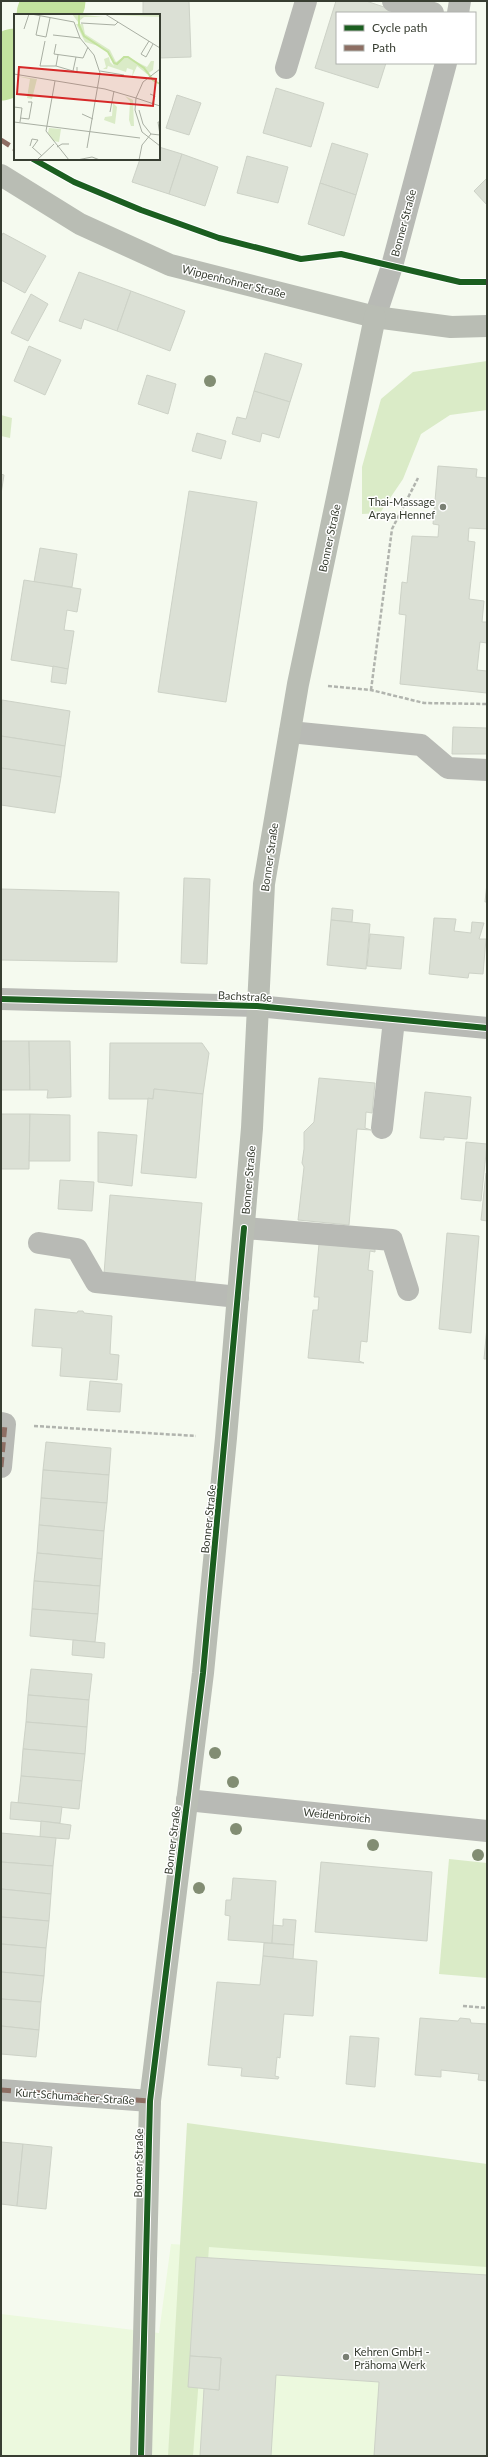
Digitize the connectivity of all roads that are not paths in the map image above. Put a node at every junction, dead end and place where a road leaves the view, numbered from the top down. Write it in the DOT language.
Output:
graph roads {
  1 [pos="306,1"];
  2 [pos="393,1"];
  3 [pos="460,1"];
  4 [pos="430,12"];
  5 [pos="458,12"];
  6 [pos="446,64"];
  7 [pos="286,68"];
  8 [pos="1,175"];
  9 [pos="375,317"];
  10 [pos="487,326"];
  11 [pos="290,732"];
  12 [pos="487,770"];
  13 [pos="1,999"];
  14 [pos="257,1006"];
  15 [pos="394,1020"];
  16 [pos="487,1028"];
  17 [pos="382,1128"];
  18 [pos="244,1228"];
  19 [pos="39,1243"];
  20 [pos="408,1290"];
  21 [pos="238,1298"];
  22 [pos="3,1424"];
  23 [pos="1,1467"];
  24 [pos="187,1800"];
  25 [pos="487,1831"];
  26 [pos="1,2090"];
  27 [pos="150,2101"];
  28 [pos="141,2456"];
  1 -- 7 [label="street"];
  2 -- 4 [label="street"];
  3 -- 5 [label="street"];
  6 -- 9 [label="street, Bonner Straße"];
  8 -- 9 [label="main road, Wippenhohner Straße"];
  9 -- 10 [label="main road, Wippenhohner Straße"];
  9 -- 11 [label="main road, Bonner Straße"];
  11 -- 12 [label="street"];
  11 -- 14 [label="main road, Bonner Straße"];
  13 -- 14 [label="street, Bachstraße"];
  14 -- 15 [label="street, Bachstraße"];
  14 -- 18 [label="main road, Bonner Straße"];
  15 -- 16 [label="street, Bachstraße"];
  15 -- 17 [label="street"];
  18 -- 20 [label="street"];
  18 -- 21 [label="main road, Bonner Straße"];
  19 -- 21 [label="street"];
  21 -- 24 [label="main road, Bonner Straße"];
  22 -- 23 [label="street"];
  24 -- 25 [label="street, Weidenbroich"];
  24 -- 27 [label="main road, Bonner Straße"];
  26 -- 27 [label="street, Kurt-Schumacher-Straße"];
  27 -- 28 [label="main road, Bonner Straße"];
}
